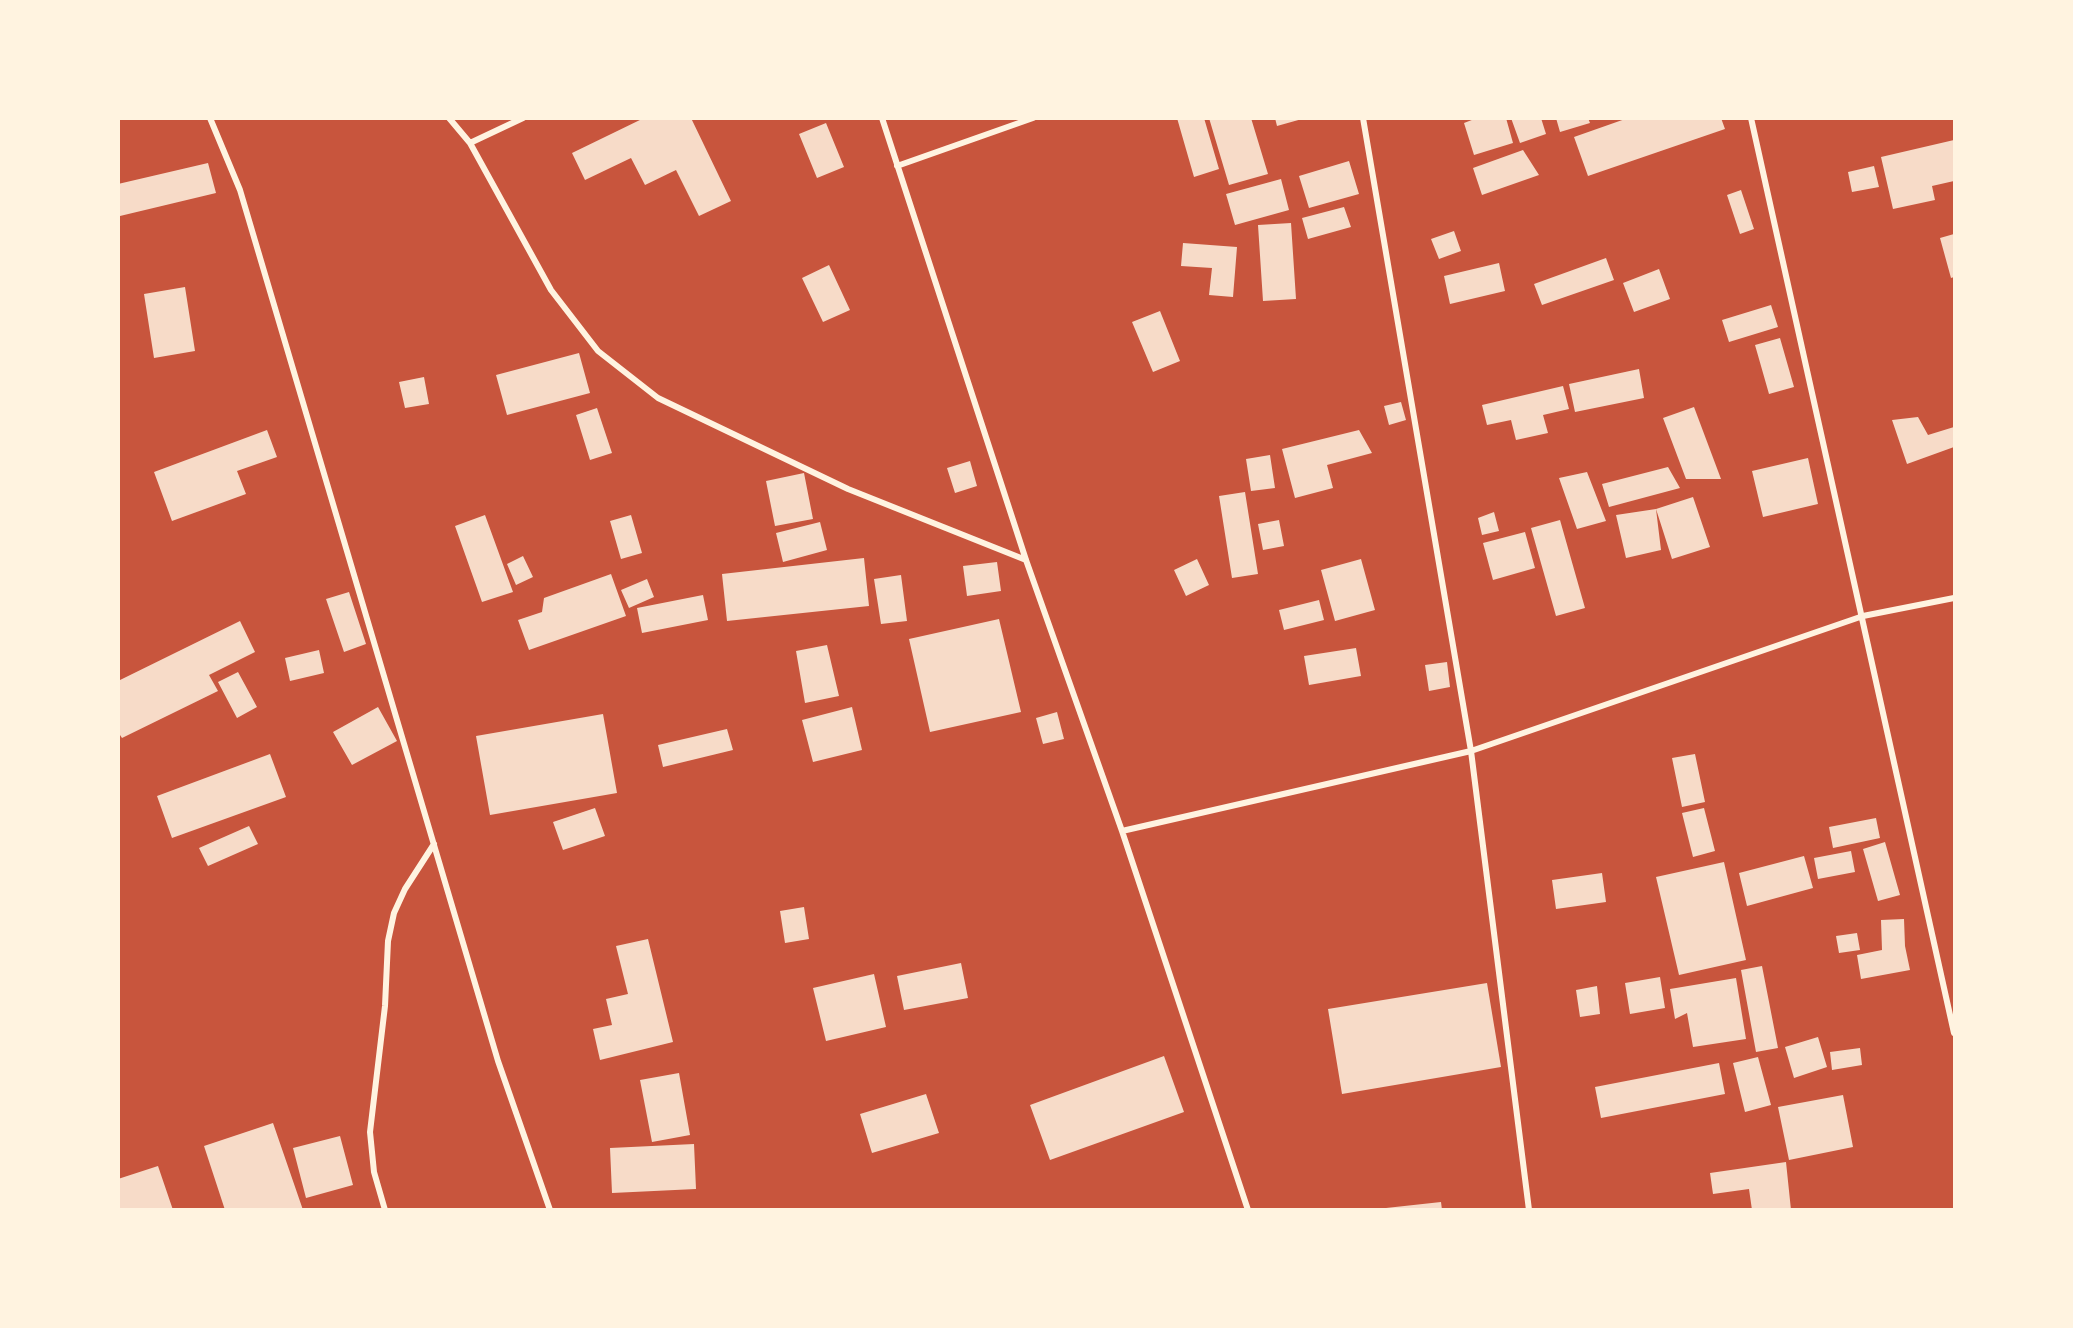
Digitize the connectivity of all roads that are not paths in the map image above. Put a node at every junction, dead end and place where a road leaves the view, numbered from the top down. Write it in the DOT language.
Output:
graph roads {
  1 [pos="210,118"];
  2 [pos="449,118"];
  3 [pos="523,118"];
  4 [pos="882,118"];
  5 [pos="1033,118"];
  6 [pos="1363,118"];
  7 [pos="1751,118"];
  8 [pos="470,143"];
  9 [pos="897,166"];
  10 [pos="1026,560"];
  11 [pos="1954,598"];
  12 [pos="1863,616"];
  13 [pos="1471,751"];
  14 [pos="1122,831"];
  15 [pos="434,844"];
  16 [pos="1954,1033"];
  17 [pos="384,1209"];
  18 [pos="550,1209"];
  19 [pos="1248,1209"];
  20 [pos="1529,1209"];
  1 -- 15 [label="street"];
  2 -- 8 [label="street"];
  3 -- 8 [label="street"];
  4 -- 9 [label="street"];
  5 -- 9 [label="street"];
  6 -- 13 [label="street"];
  7 -- 12 [label="street"];
  8 -- 10 [label="street"];
  9 -- 10 [label="street"];
  10 -- 14 [label="street"];
  11 -- 12 [label="street"];
  12 -- 13 [label="street"];
  12 -- 16 [label="street"];
  13 -- 14 [label="street"];
  13 -- 20 [label="street"];
  14 -- 19 [label="street"];
  15 -- 17 [label="street"];
  15 -- 18 [label="street"];
}
